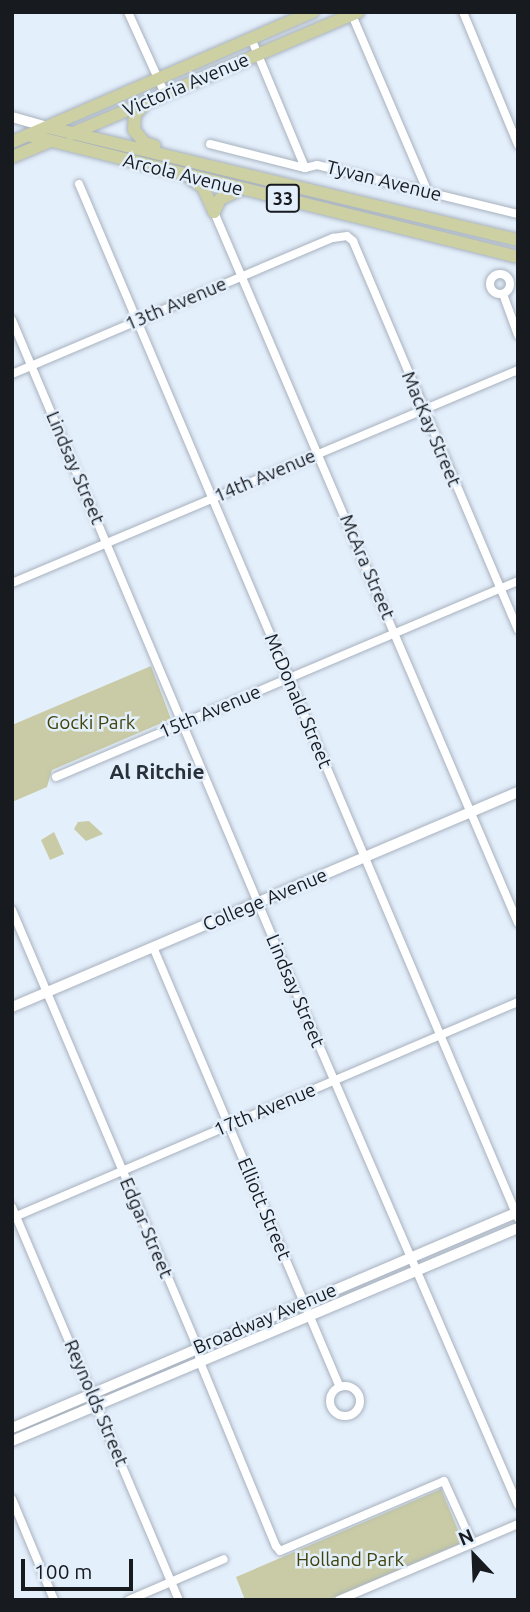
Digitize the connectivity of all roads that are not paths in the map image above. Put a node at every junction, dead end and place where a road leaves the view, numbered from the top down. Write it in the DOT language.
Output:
graph roads {
  1 [pos="128,12"];
  2 [pos="313,12"];
  3 [pos="463,12"];
  4 [pos="355,14"];
  5 [pos="251,38"];
  6 [pos="258,54"];
  7 [pos="158,79"];
  8 [pos="160,96"];
  9 [pos="12,117"];
  10 [pos="47,127"];
  11 [pos="12,132"];
  12 [pos="72,134"];
  13 [pos="28,135"];
  14 [pos="12,142"];
  15 [pos="48,142"];
  16 [pos="210,144"];
  17 [pos="518,145"];
  18 [pos="12,156"];
  19 [pos="205,162"];
  20 [pos="305,168"];
  21 [pos="188,177"];
  22 [pos="79,184"];
  23 [pos="242,189"];
  24 [pos="428,192"];
  25 [pos="214,212"];
  26 [pos="518,214"];
  27 [pos="340,235"];
  28 [pos="518,240"];
  29 [pos="518,257"];
  30 [pos="242,277"];
  31 [pos="503,294"];
  32 [pos="12,320"];
  33 [pos="137,321"];
  34 [pos="518,335"];
  35 [pos="32,366"];
  36 [pos="518,370"];
  37 [pos="12,374"];
  38 [pos="422,410"];
  39 [pos="319,454"];
  40 [pos="212,498"];
  41 [pos="107,543"];
  42 [pos="518,581"];
  43 [pos="12,583"];
  44 [pos="501,589"];
  45 [pos="518,629"];
  46 [pos="395,634"];
  47 [pos="289,678"];
  48 [pos="183,724"];
  49 [pos="56,777"];
  50 [pos="518,792"];
  51 [pos="471,812"];
  52 [pos="365,857"];
  53 [pos="258,903"];
  54 [pos="12,911"];
  55 [pos="518,922"];
  56 [pos="153,947"];
  57 [pos="46,992"];
  58 [pos="518,1002"];
  59 [pos="12,1007"];
  60 [pos="440,1035"];
  61 [pos="333,1080"];
  62 [pos="228,1125"];
  63 [pos="122,1171"];
  64 [pos="12,1206"];
  65 [pos="517,1214"];
  66 [pos="14,1217"];
  67 [pos="518,1228"];
  68 [pos="411,1257"];
  69 [pos="417,1270"];
  70 [pos="304,1303"];
  71 [pos="310,1315"];
  72 [pos="198,1348"];
  73 [pos="200,1362"];
  74 [pos="340,1387"];
  75 [pos="94,1399"];
  76 [pos="12,1428"];
  77 [pos="12,1441"];
  78 [pos="12,1499"];
  79 [pos="518,1505"];
  80 [pos="518,1524"];
  81 [pos="472,1543"];
  82 [pos="224,1559"];
  83 [pos="172,1582"];
  84 [pos="54,1600"];
  85 [pos="129,1600"];
  86 [pos="179,1600"];
  87 [pos="339,1600"];
  1 -- 7 [label="street"];
  2 -- 5 [label="main road, Victoria Avenue"];
  3 -- 17 [label="street"];
  4 -- 6 [label="main road, Victoria Avenue"];
  4 -- 24 [label="street"];
  5 -- 6 [label="street"];
  5 -- 7 [label="main road, Victoria Avenue"];
  6 -- 8 [label="main road, Victoria Avenue"];
  6 -- 20 [label="street"];
  7 -- 8 [label="street"];
  7 -- 10 [label="main road, Victoria Avenue"];
  8 -- 12 [label="main road, Victoria Avenue"];
  8 -- 19 [label="main road"];
  9 -- 10 [label="street, Arcola Avenue"];
  10 -- 12 [label="main road, Arcola Avenue / 33"];
  10 -- 13 [label="main road, Victoria Avenue"];
  11 -- 13 [label="street, Arcola Avenue"];
  12 -- 15 [label="main road, Victoria Avenue"];
  12 -- 19 [label="main road, Arcola Avenue / 33"];
  13 -- 14 [label="main road, Victoria Avenue"];
  13 -- 15 [label="main road, Arcola Avenue / 33"];
  15 -- 18 [label="main road, Victoria Avenue"];
  15 -- 21 [label="main road, Arcola Avenue / 33"];
  16 -- 20 [label="street, Tyvan Avenue"];
  19 -- 28 [label="main road, Arcola Avenue / 33"];
  20 -- 24 [label="street, Tyvan Avenue"];
  21 -- 23 [label="main road, Arcola Avenue / 33"];
  21 -- 25 [label="main road"];
  22 -- 33 [label="street, McDonald Street"];
  23 -- 25 [label="main road"];
  23 -- 29 [label="main road, Arcola Avenue / 33"];
  24 -- 26 [label="street, Tyvan Avenue"];
  25 -- 30 [label="street, McAra Street"];
  27 -- 30 [label="street, 13th Avenue"];
  27 -- 38 [label="street, MacKay Street"];
  30 -- 33 [label="street, 13th Avenue"];
  30 -- 39 [label="street, McAra Street"];
  31 -- 34 [label="street"];
  32 -- 35 [label="street, Lindsay Street"];
  33 -- 35 [label="street, 13th Avenue"];
  33 -- 40 [label="street, McDonald Street"];
  35 -- 37 [label="street, 13th Avenue"];
  35 -- 41 [label="street, Lindsay Street"];
  36 -- 38 [label="street, 14th Avenue"];
  38 -- 39 [label="street, 14th Avenue"];
  38 -- 44 [label="street, MacKay Street"];
  39 -- 40 [label="street, 14th Avenue"];
  39 -- 46 [label="street, McAra Street"];
  40 -- 41 [label="street, 14th Avenue"];
  40 -- 47 [label="street, McDonald Street"];
  41 -- 43 [label="street, 14th Avenue"];
  41 -- 48 [label="street, Lindsay Street"];
  42 -- 44 [label="street, 15th Avenue"];
  44 -- 45 [label="street, MacKay Street"];
  44 -- 46 [label="street, 15th Avenue"];
  46 -- 47 [label="street, 15th Avenue"];
  46 -- 51 [label="street, McAra Street"];
  47 -- 48 [label="street, 15th Avenue"];
  47 -- 52 [label="street, McDonald Street"];
  48 -- 49 [label="street, 15th Avenue"];
  48 -- 53 [label="street, Lindsay Street"];
  50 -- 51 [label="street, College Avenue"];
  51 -- 52 [label="street, College Avenue"];
  51 -- 55 [label="street, McAra Street"];
  52 -- 53 [label="street, College Avenue"];
  52 -- 60 [label="street, McDonald Street"];
  53 -- 56 [label="street, College Avenue"];
  53 -- 61 [label="street, Lindsay Street"];
  54 -- 57 [label="street, Edgar Street"];
  56 -- 57 [label="street, College Avenue"];
  56 -- 62 [label="street, Elliott Street"];
  57 -- 59 [label="street, College Avenue"];
  57 -- 63 [label="street, Edgar Street"];
  58 -- 60 [label="street, 17th Avenue"];
  60 -- 61 [label="street, 17th Avenue"];
  60 -- 65 [label="street, McDonald Street"];
  61 -- 62 [label="street, 17th Avenue"];
  61 -- 68 [label="street, Lindsay Street"];
  62 -- 63 [label="street, 17th Avenue"];
  62 -- 70 [label="street, Elliott Street"];
  63 -- 66 [label="street, 17th Avenue"];
  63 -- 72 [label="street, Edgar Street"];
  64 -- 66 [label="street, Reynolds Street"];
  65 -- 68 [label="street, Broadway Avenue"];
  66 -- 75 [label="street, Reynolds Street"];
  67 -- 69 [label="street, Broadway Avenue"];
  68 -- 69 [label="street, Lindsay Street"];
  68 -- 70 [label="street, Broadway Avenue"];
  69 -- 71 [label="street, Broadway Avenue"];
  69 -- 79 [label="street, Lindsay Street"];
  70 -- 71 [label="street, Elliott Street"];
  70 -- 72 [label="street, Broadway Avenue"];
  71 -- 73 [label="street, Broadway Avenue"];
  71 -- 74 [label="street, Elliott Street"];
  72 -- 73 [label="street, Edgar Street"];
  72 -- 75 [label="street, Broadway Avenue"];
  73 -- 75 [label="street, Broadway Avenue"];
  73 -- 81 [label="street, Edgar Street"];
  75 -- 76 [label="street, Broadway Avenue"];
  75 -- 77 [label="street, Broadway Avenue"];
  75 -- 83 [label="street, Reynolds Street"];
  78 -- 84 [label="street"];
  80 -- 81 [label="street"];
  81 -- 87 [label="street"];
  82 -- 83 [label="street"];
  83 -- 85 [label="street"];
  83 -- 86 [label="street, Reynolds Street"];
}
